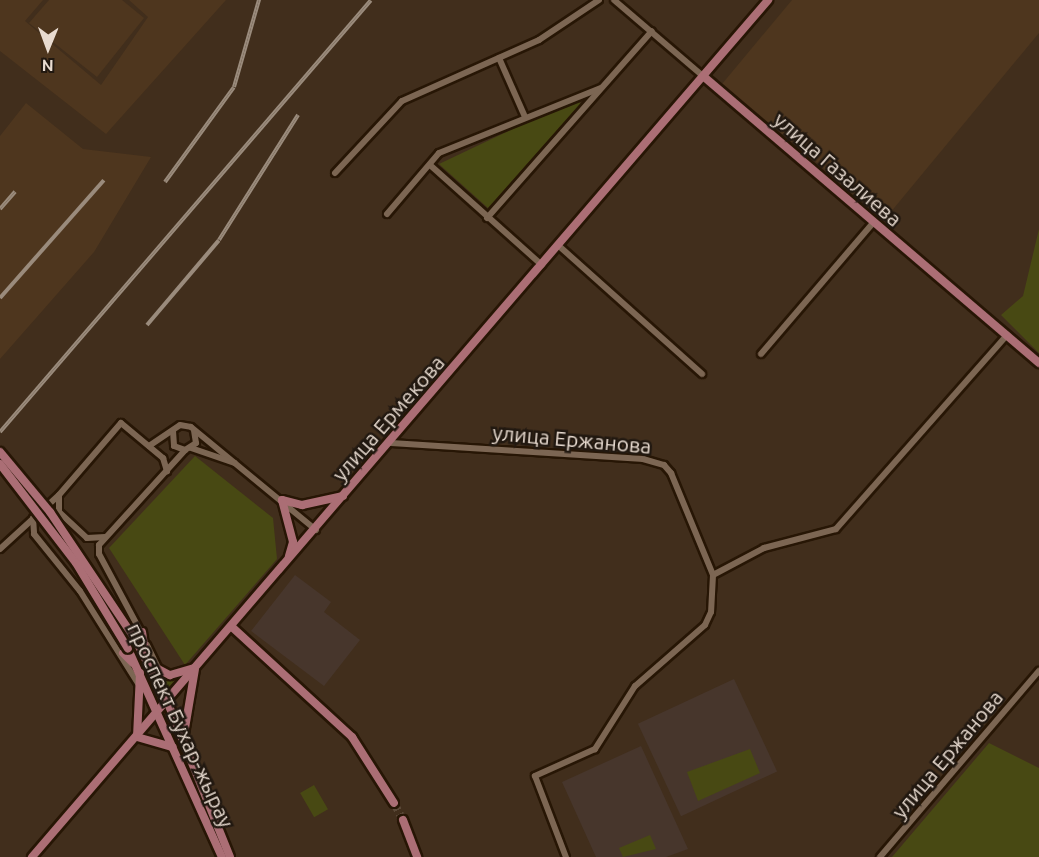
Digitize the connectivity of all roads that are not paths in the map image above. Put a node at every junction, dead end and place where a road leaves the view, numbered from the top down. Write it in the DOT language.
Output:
graph roads {
  1 [pos="599,0"];
  2 [pos="614,0"];
  3 [pos="768,0"];
  4 [pos="652,31"];
  5 [pos="499,58"];
  6 [pos="703,76"];
  7 [pos="601,88"];
  8 [pos="525,117"];
  9 [pos="430,165"];
  10 [pos="335,173"];
  11 [pos="387,214"];
  12 [pos="488,218"];
  13 [pos="873,223"];
  14 [pos="559,246"];
  15 [pos="542,265"];
  16 [pos="1007,335"];
  17 [pos="761,354"];
  18 [pos="1039,363"];
  19 [pos="702,374"];
  20 [pos="194,429"];
  21 [pos="174,430"];
  22 [pos="391,443"];
  23 [pos="149,446"];
  24 [pos="188,449"];
  25 [pos="0,452"];
  26 [pos="0,464"];
  27 [pos="241,465"];
  28 [pos="167,471"];
  29 [pos="59,495"];
  30 [pos="344,495"];
  31 [pos="282,500"];
  32 [pos="41,512"];
  33 [pos="59,512"];
  34 [pos="33,518"];
  35 [pos="316,530"];
  36 [pos="15,534"];
  37 [pos="34,534"];
  38 [pos="106,536"];
  39 [pos="0,549"];
  40 [pos="289,557"];
  41 [pos="713,575"];
  42 [pos="232,627"];
  43 [pos="142,632"];
  44 [pos="126,651"];
  45 [pos="147,663"];
  46 [pos="195,668"];
  47 [pos="158,669"];
  48 [pos="141,670"];
  49 [pos="1039,671"];
  50 [pos="139,687"];
  51 [pos="167,701"];
  52 [pos="159,711"];
  53 [pos="137,737"];
  54 [pos="179,746"];
  55 [pos="394,803"];
  56 [pos="403,820"];
  57 [pos="32,857"];
  58 [pos="222,857"];
  59 [pos="230,857"];
  60 [pos="417,857"];
  61 [pos="566,857"];
  62 [pos="880,857"];
  1 -- 5 [label="street"];
  2 -- 4 [label="street, улица Газалиева"];
  3 -- 6 [label="main road, улица Ермекова"];
  4 -- 6 [label="street, улица Газалиева"];
  4 -- 7 [label="street"];
  5 -- 8 [label="street"];
  5 -- 10 [label="street"];
  6 -- 13 [label="main road, улица Газалиева"];
  6 -- 14 [label="main road, улица Ермекова"];
  7 -- 8 [label="street"];
  7 -- 12 [label="street"];
  8 -- 9 [label="street"];
  9 -- 11 [label="street"];
  9 -- 12 [label="street"];
  12 -- 15 [label="street"];
  13 -- 16 [label="main road, улица Газалиева"];
  13 -- 17 [label="street"];
  14 -- 15 [label="main road, улица Ермекова"];
  14 -- 19 [label="street"];
  15 -- 22 [label="main road, улица Ермекова"];
  16 -- 18 [label="main road, улица Газалиева"];
  16 -- 41 [label="street"];
  20 -- 21 [label="street"];
  20 -- 24 [label="street"];
  20 -- 27 [label="street"];
  21 -- 23 [label="street"];
  21 -- 24 [label="street"];
  22 -- 30 [label="main road, улица Ермекова"];
  22 -- 41 [label="street, улица Ержанова"];
  23 -- 28 [label="street"];
  23 -- 29 [label="street"];
  24 -- 27 [label="street"];
  24 -- 28 [label="street"];
  25 -- 45 [label="main road, проспект Бухар-жырау, bridge"];
  26 -- 44 [label="main road, проспект Бухар-жырау, bridge"];
  27 -- 31 [label="street"];
  28 -- 38 [label="street"];
  29 -- 32 [label="street"];
  29 -- 33 [label="street"];
  30 -- 31 [label="main road"];
  30 -- 35 [label="main road, улица Ермекова"];
  31 -- 35 [label="street"];
  31 -- 40 [label="main road"];
  32 -- 33 [label="street"];
  32 -- 34 [label="street"];
  33 -- 38 [label="street"];
  34 -- 36 [label="street"];
  34 -- 37 [label="street"];
  35 -- 40 [label="main road, улица Ермекова"];
  36 -- 37 [label="street"];
  36 -- 39 [label="street"];
  37 -- 44 [label="street"];
  38 -- 43 [label="street"];
  40 -- 42 [label="main road, улица Ермекова"];
  41 -- 61 [label="street, улица Ержанова"];
  42 -- 46 [label="main road, улица Ермекова"];
  42 -- 55 [label="main road"];
  43 -- 45 [label="main road"];
  43 -- 47 [label="street"];
  44 -- 48 [label="main road, проспект Бухар-жырау"];
  44 -- 50 [label="street"];
  45 -- 47 [label="main road"];
  45 -- 51 [label="main road, проспект Бухар-жырау"];
  46 -- 47 [label="main road"];
  46 -- 51 [label="main road, улица Ермекова"];
  46 -- 54 [label="main road"];
  48 -- 50 [label="main road"];
  48 -- 52 [label="main road, проспект Бухар-жырау"];
  49 -- 62 [label="street, улица Ержанова"];
  50 -- 53 [label="main road"];
  51 -- 52 [label="main road, улица Ермекова"];
  51 -- 54 [label="main road, проспект Бухар-жырау"];
  52 -- 53 [label="main road, улица Ермекова"];
  52 -- 54 [label="main road, проспект Бухар-жырау"];
  53 -- 54 [label="main road"];
  53 -- 57 [label="main road, улица Ермекова"];
  54 -- 58 [label="main road, проспект Бухар-жырау"];
  54 -- 59 [label="main road, проспект Бухар-жырау"];
  56 -- 60 [label="main road"];
}
